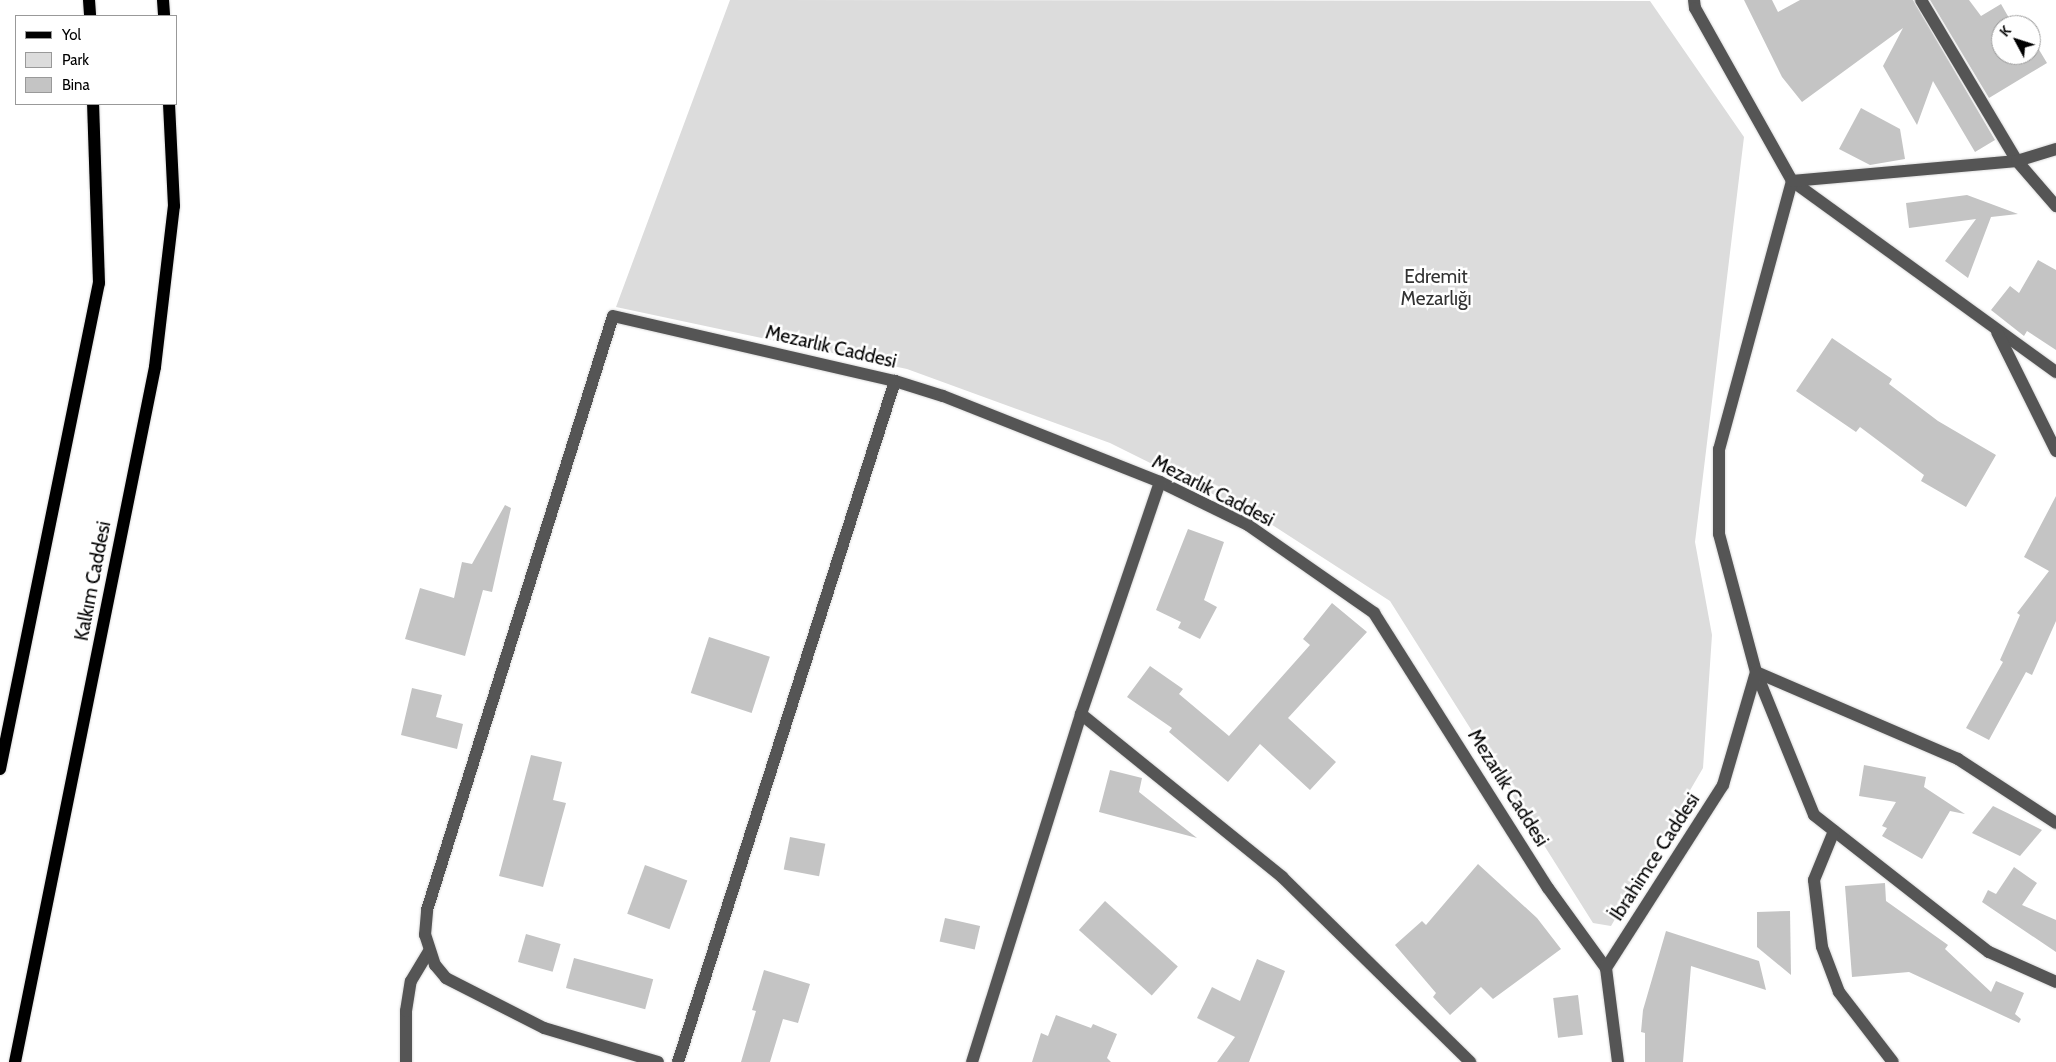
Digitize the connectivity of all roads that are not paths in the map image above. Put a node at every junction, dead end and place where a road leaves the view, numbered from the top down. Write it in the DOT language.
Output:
graph roads {
  1 [pos="89,0"];
  2 [pos="163,0"];
  3 [pos="1684,0"];
  4 [pos="1921,0"];
  5 [pos="1694,4"];
  6 [pos="90,15"];
  7 [pos="164,15"];
  8 [pos="93,105"];
  9 [pos="168,105"];
  10 [pos="2056,149"];
  11 [pos="2017,161"];
  12 [pos="1792,181"];
  13 [pos="2056,206"];
  14 [pos="1997,332"];
  15 [pos="2056,372"];
  16 [pos="895,381"];
  17 [pos="2056,451"];
  18 [pos="1160,482"];
  19 [pos="1756,672"];
  20 [pos="1081,714"];
  21 [pos="0,769"];
  22 [pos="2056,823"];
  23 [pos="1834,831"];
  24 [pos="429,951"];
  25 [pos="1606,968"];
  26 [pos="2056,982"];
  27 [pos="15,1062"];
  28 [pos="406,1062"];
  29 [pos="658,1062"];
  30 [pos="678,1062"];
  31 [pos="972,1062"];
  32 [pos="1470,1062"];
  33 [pos="1618,1062"];
  34 [pos="1893,1062"];
  1 -- 6 [label="main road"];
  2 -- 7 [label="main road"];
  3 -- 5 [label="street"];
  4 -- 11 [label="street"];
  5 -- 12 [label="street"];
  8 -- 21 [label="main road"];
  9 -- 27 [label="main road, Kalkım Caddesi"];
  10 -- 11 [label="street"];
  11 -- 12 [label="street"];
  11 -- 13 [label="street"];
  12 -- 14 [label="street"];
  12 -- 19 [label="street"];
  14 -- 15 [label="street"];
  14 -- 17 [label="street"];
  16 -- 18 [label="street, Mezarlık Caddesi"];
  16 -- 24 [label="street, Mezarlık Caddesi"];
  16 -- 30 [label="street"];
  18 -- 20 [label="street"];
  18 -- 25 [label="street, Mezarlık Caddesi"];
  19 -- 22 [label="street"];
  19 -- 23 [label="street"];
  19 -- 25 [label="street, İbrahimce Caddesi"];
  20 -- 31 [label="street"];
  20 -- 32 [label="street"];
  23 -- 26 [label="street"];
  23 -- 34 [label="street"];
  24 -- 28 [label="street"];
  24 -- 29 [label="street"];
  25 -- 33 [label="street"];
}
